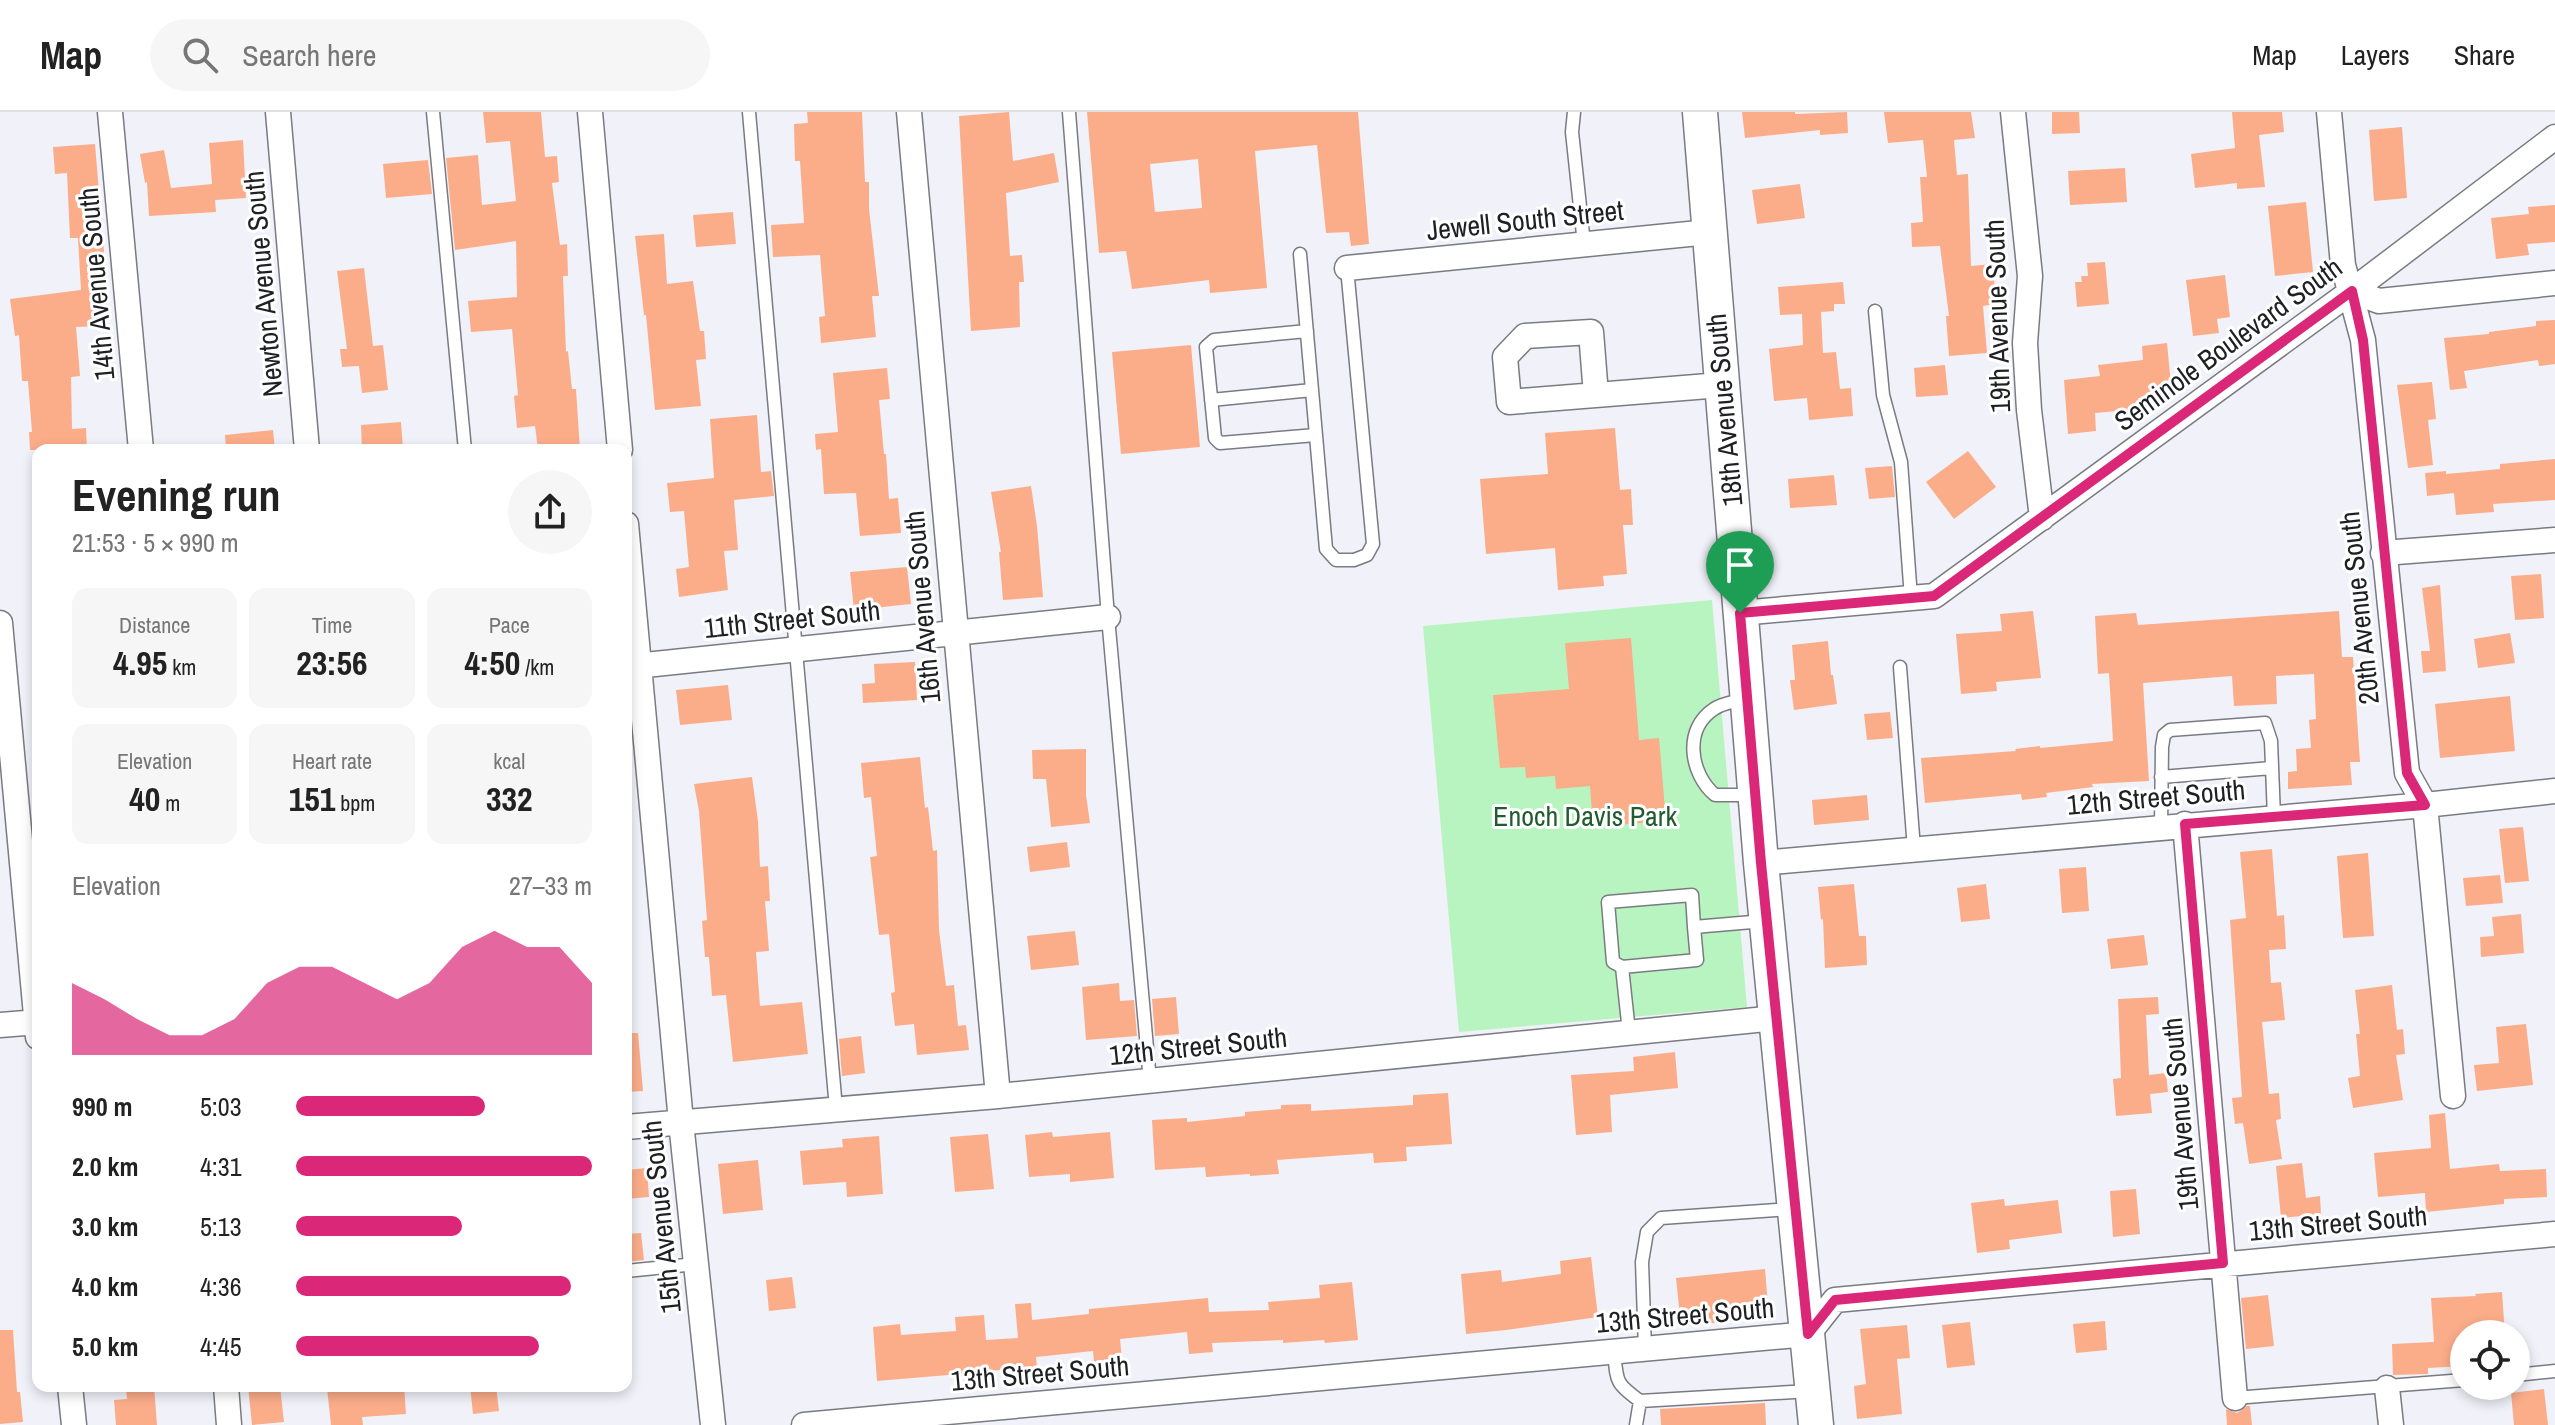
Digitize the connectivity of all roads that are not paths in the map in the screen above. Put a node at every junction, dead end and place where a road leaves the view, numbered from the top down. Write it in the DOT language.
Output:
graph roads {
  1 [pos="110,112"];
  2 [pos="278,112"];
  3 [pos="433,112"];
  4 [pos="590,112"];
  5 [pos="749,112"];
  6 [pos="909,112"];
  7 [pos="1069,112"];
  8 [pos="1574,112"];
  9 [pos="1700,112"];
  10 [pos="2013,112"];
  11 [pos="2329,112"];
  12 [pos="2555,137"];
  13 [pos="1709,232"];
  14 [pos="1584,244"];
  15 [pos="1300,254"];
  16 [pos="1347,268"];
  17 [pos="2555,283"];
  18 [pos="2352,291"];
  19 [pos="1875,311"];
  20 [pos="1307,331"];
  21 [pos="1721,385"];
  22 [pos="1312,390"];
  23 [pos="1596,395"];
  24 [pos="1211,400"];
  25 [pos="1316,435"];
  26 [pos="140,444"];
  27 [pos="306,444"];
  28 [pos="464,444"];
  29 [pos="619,444"];
  30 [pos="2042,518"];
  31 [pos="2555,540"];
  32 [pos="2383,553"];
  33 [pos="1923,597"];
  34 [pos="1740,613"];
  35 [pos="1108,617"];
  36 [pos="0,623"];
  37 [pos="955,632"];
  38 [pos="796,649"];
  39 [pos="632,666"];
  40 [pos="1900,667"];
  41 [pos="1747,698"];
  42 [pos="2272,768"];
  43 [pos="2161,777"];
  44 [pos="2555,791"];
  45 [pos="1756,795"];
  46 [pos="2425,805"];
  47 [pos="2274,817"];
  48 [pos="2173,825"];
  49 [pos="1914,849"];
  50 [pos="1761,863"];
  51 [pos="1767,921"];
  52 [pos="1694,927"];
  53 [pos="32,963"];
  54 [pos="1622,967"];
  55 [pos="1776,1018"];
  56 [pos="0,1025"];
  57 [pos="32,1027"];
  58 [pos="1629,1032"];
  59 [pos="1150,1081"];
  60 [pos="998,1096"];
  61 [pos="2453,1096"];
  62 [pos="836,1109"];
  63 [pos="681,1122"];
  64 [pos="632,1126"];
  65 [pos="1796,1209"];
  66 [pos="2555,1234"];
  67 [pos="2223,1263"];
  68 [pos="696,1264"];
  69 [pos="632,1270"];
  70 [pos="1808,1334"];
  71 [pos="1645,1349"];
  72 [pos="1614,1351"];
  73 [pos="2555,1371"];
  74 [pos="2530,1374"];
  75 [pos="2450,1381"];
  76 [pos="2387,1388"];
  77 [pos="1813,1390"];
  78 [pos="71,1392"];
  79 [pos="226,1392"];
  80 [pos="2235,1398"];
  81 [pos="1640,1401"];
  82 [pos="74,1425"];
  83 [pos="229,1425"];
  84 [pos="713,1425"];
  85 [pos="804,1425"];
  86 [pos="1636,1425"];
  87 [pos="1816,1425"];
  88 [pos="2391,1425"];
  1 -- 26 [label="street, 14th Avenue South"];
  2 -- 27 [label="street, Newton Avenue South"];
  3 -- 28 [label="lane"];
  4 -- 29 [label="street"];
  5 -- 38 [label="lane"];
  6 -- 37 [label="street, 16th Avenue South"];
  7 -- 35 [label="lane"];
  8 -- 14 [label="lane"];
  9 -- 13 [label="street, 18th Avenue South"];
  10 -- 30 [label="street, 19th Avenue South"];
  11 -- 18 [label="street, 20th Avenue South"];
  12 -- 18 [label="street, Seminole Boulevard South"];
  13 -- 14 [label="street, Jewell South Street"];
  13 -- 21 [label="street, 18th Avenue South"];
  14 -- 16 [label="street, Jewell South Street"];
  15 -- 20 [label="lane"];
  16 -- 25 [label="lane"];
  17 -- 18 [label="street"];
  18 -- 30 [label="street, Seminole Boulevard South"];
  18 -- 32 [label="street, 20th Avenue South"];
  19 -- 33 [label="lane"];
  20 -- 22 [label="lane"];
  20 -- 24 [label="lane"];
  21 -- 23 [label="street"];
  21 -- 34 [label="street, 18th Avenue South"];
  22 -- 24 [label="lane"];
  22 -- 25 [label="lane"];
  24 -- 25 [label="lane"];
  30 -- 33 [label="street, Seminole Boulevard South"];
  31 -- 32 [label="street"];
  32 -- 46 [label="street, 20th Avenue South"];
  33 -- 34 [label="street"];
  34 -- 41 [label="street, 18th Avenue South"];
  35 -- 37 [label="street, 11th Street South"];
  35 -- 59 [label="lane"];
  36 -- 53 [label="street"];
  37 -- 38 [label="street, 11th Street South"];
  37 -- 60 [label="street, 16th Avenue South"];
  38 -- 39 [label="street, 11th Street South"];
  38 -- 62 [label="lane"];
  39 -- 63 [label="street, 15th Avenue South"];
  40 -- 49 [label="lane"];
  41 -- 45 [label="street, 18th Avenue South"];
  41 -- 45 [label="lane"];
  42 -- 43 [label="lane"];
  42 -- 43 [label="lane"];
  42 -- 47 [label="lane"];
  43 -- 48 [label="lane"];
  44 -- 46 [label="street, 12th Street South"];
  45 -- 50 [label="street, 18th Avenue South"];
  46 -- 47 [label="street, 12th Street South"];
  46 -- 61 [label="street, 20th Avenue South"];
  47 -- 48 [label="street, 12th Street South"];
  48 -- 49 [label="street, 12th Street South"];
  48 -- 67 [label="street, 19th Avenue South"];
  49 -- 50 [label="street, 12th Street South"];
  50 -- 51 [label="street, 18th Avenue South"];
  51 -- 52 [label="lane"];
  51 -- 55 [label="street, 18th Avenue South"];
  52 -- 54 [label="lane"];
  52 -- 54 [label="lane"];
  54 -- 58 [label="lane"];
  55 -- 58 [label="street, 12th Street South"];
  55 -- 65 [label="street, 18th Avenue South"];
  56 -- 57 [label="street"];
  58 -- 59 [label="street, 12th Street South"];
  59 -- 60 [label="street, 12th Street South"];
  60 -- 62 [label="street, 12th Street South"];
  62 -- 63 [label="street, 12th Street South"];
  63 -- 64 [label="street, 12th Street South"];
  63 -- 68 [label="street, 15th Avenue South"];
  65 -- 70 [label="street, 18th Avenue South"];
  65 -- 71 [label="lane"];
  66 -- 67 [label="street, 13th Street South"];
  67 -- 70 [label="street, 13th Street South"];
  67 -- 80 [label="street, 19th Avenue South"];
  68 -- 69 [label="lane"];
  68 -- 84 [label="street, 15th Avenue South"];
  70 -- 71 [label="street, 13th Street South"];
  70 -- 77 [label="street, 18th Avenue South"];
  71 -- 72 [label="street, 13th Street South"];
  72 -- 81 [label="lane"];
  72 -- 85 [label="street, 13th Street South"];
  73 -- 74 [label="lane"];
  75 -- 76 [label="lane"];
  76 -- 80 [label="lane"];
  76 -- 88 [label="street"];
  77 -- 81 [label="lane"];
  77 -- 87 [label="street, 18th Avenue South"];
  78 -- 82 [label="street"];
  79 -- 83 [label="street"];
  81 -- 86 [label="lane"];
}
